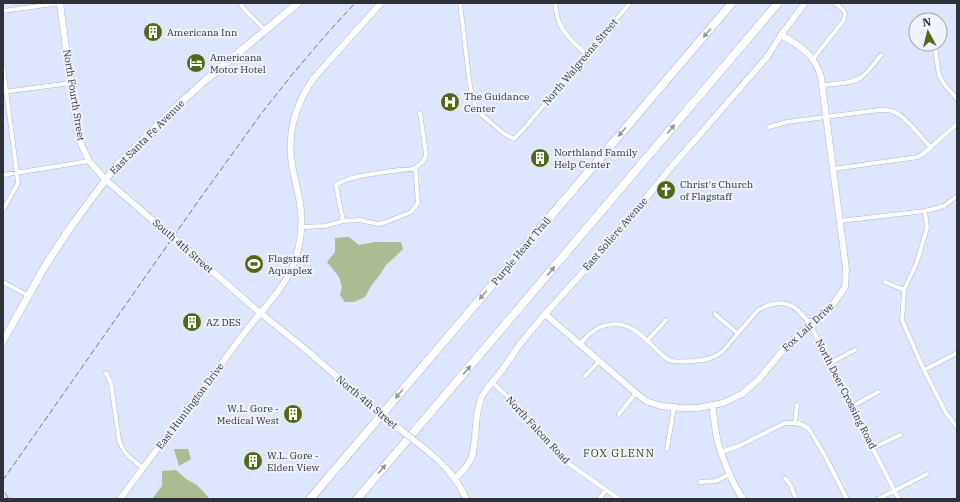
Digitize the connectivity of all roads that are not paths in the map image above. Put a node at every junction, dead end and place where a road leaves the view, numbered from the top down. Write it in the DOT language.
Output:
graph roads {
  1 [pos="60,3"];
  2 [pos="240,3"];
  3 [pos="298,3"];
  4 [pos="381,3"];
  5 [pos="460,3"];
  6 [pos="555,3"];
  7 [pos="630,3"];
  8 [pos="732,3"];
  9 [pos="778,3"];
  10 [pos="805,3"];
  11 [pos="835,3"];
  12 [pos="3,11"];
  13 [pos="266,31"];
  14 [pos="780,35"];
  15 [pos="936,52"];
  16 [pos="587,55"];
  17 [pos="881,55"];
  18 [pos="812,59"];
  19 [pos="3,67"];
  20 [pos="72,83"];
  21 [pos="822,85"];
  22 [pos="5,92"];
  23 [pos="957,99"];
  24 [pos="420,114"];
  25 [pos="827,117"];
  26 [pos="957,124"];
  27 [pos="769,127"];
  28 [pos="931,148"];
  29 [pos="89,161"];
  30 [pos="415,168"];
  31 [pos="833,169"];
  32 [pos="18,174"];
  33 [pos="3,175"];
  34 [pos="106,180"];
  35 [pos="957,196"];
  36 [pos="3,210"];
  37 [pos="925,211"];
  38 [pos="343,221"];
  39 [pos="840,221"];
  40 [pos="302,227"];
  41 [pos="3,282"];
  42 [pos="886,282"];
  43 [pos="904,290"];
  44 [pos="28,296"];
  45 [pos="260,312"];
  46 [pos="545,314"];
  47 [pos="715,314"];
  48 [pos="666,320"];
  49 [pos="810,324"];
  50 [pos="737,333"];
  51 [pos="3,341"];
  52 [pos="647,341"];
  53 [pos="580,344"];
  54 [pos="854,350"];
  55 [pos="957,353"];
  56 [pos="599,361"];
  57 [pos="830,363"];
  58 [pos="924,370"];
  59 [pos="106,373"];
  60 [pos="585,376"];
  61 [pos="492,382"];
  62 [pos="878,392"];
  63 [pos="636,393"];
  64 [pos="712,405"];
  65 [pos="797,405"];
  66 [pos="851,407"];
  67 [pos="674,408"];
  68 [pos="619,414"];
  69 [pos="795,423"];
  70 [pos="957,427"];
  71 [pos="900,435"];
  72 [pos="667,448"];
  73 [pos="873,448"];
  74 [pos="721,452"];
  75 [pos="143,468"];
  76 [pos="730,474"];
  77 [pos="927,474"];
  78 [pos="785,478"];
  79 [pos="455,479"];
  80 [pos="700,482"];
  81 [pos="606,490"];
  82 [pos="895,490"];
  83 [pos="120,499"];
  84 [pos="310,499"];
  85 [pos="357,499"];
  86 [pos="466,499"];
  87 [pos="599,499"];
  88 [pos="619,499"];
  89 [pos="743,499"];
  90 [pos="796,499"];
  91 [pos="847,499"];
  92 [pos="878,499"];
  93 [pos="899,499"];
  1 -- 12 [label="street"];
  1 -- 20 [label="street, North Fourth Street"];
  2 -- 13 [label="street"];
  3 -- 13 [label="main road, East Santa Fe Avenue"];
  4 -- 40 [label="street, East Huntington Drive"];
  5 -- 16 [label="street, North Walgreens Street"];
  6 -- 16 [label="street"];
  7 -- 16 [label="street, North Walgreens Street"];
  8 -- 84 [label="highway, Purple Heart Trail, one-way"];
  85 -- 9 [label="highway, one-way"];
  10 -- 14 [label="street, East Soliere Avenue"];
  11 -- 18 [label="street"];
  13 -- 34 [label="main road, East Santa Fe Avenue"];
  14 -- 18 [label="street, Fox Lair Drive"];
  14 -- 46 [label="street, East Soliere Avenue"];
  15 -- 23 [label="street"];
  17 -- 21 [label="street"];
  18 -- 21 [label="street, Fox Lair Drive"];
  19 -- 22 [label="street"];
  20 -- 22 [label="street"];
  20 -- 29 [label="street, North Fourth Street"];
  21 -- 25 [label="street, Fox Lair Drive"];
  22 -- 32 [label="street"];
  24 -- 30 [label="street"];
  25 -- 27 [label="street"];
  25 -- 28 [label="street"];
  25 -- 31 [label="street, Fox Lair Drive"];
  26 -- 28 [label="street"];
  28 -- 31 [label="street"];
  29 -- 32 [label="street"];
  29 -- 34 [label="street, North Fourth Street"];
  30 -- 38 [label="street"];
  30 -- 38 [label="street"];
  31 -- 39 [label="street, Fox Lair Drive"];
  32 -- 33 [label="street"];
  32 -- 36 [label="street"];
  34 -- 44 [label="main road, East Santa Fe Avenue"];
  34 -- 45 [label="street, South 4th Street, bridge"];
  35 -- 37 [label="street"];
  37 -- 39 [label="street"];
  37 -- 43 [label="street"];
  38 -- 40 [label="street"];
  39 -- 49 [label="street, Fox Lair Drive"];
  40 -- 45 [label="street, East Huntington Drive"];
  41 -- 44 [label="street"];
  42 -- 43 [label="street"];
  43 -- 58 [label="street"];
  44 -- 51 [label="main road, East Santa Fe Avenue"];
  45 -- 75 [label="street, East Huntington Drive"];
  45 -- 79 [label="street, North 4th Street, bridge"];
  46 -- 53 [label="street, Fox Lair Drive"];
  46 -- 61 [label="street, East Soliere Avenue"];
  47 -- 50 [label="street"];
  48 -- 52 [label="street"];
  49 -- 50 [label="street, North Deer Crossing Road"];
  49 -- 57 [label="street, North Deer Crossing Road"];
  49 -- 64 [label="street, Fox Lair Drive"];
  50 -- 52 [label="street, North Deer Crossing Road"];
  52 -- 53 [label="street, North Deer Crossing Road"];
  53 -- 56 [label="street, Fox Lair Drive"];
  54 -- 57 [label="street"];
  55 -- 58 [label="street"];
  56 -- 60 [label="street"];
  56 -- 63 [label="street, Fox Lair Drive"];
  57 -- 66 [label="street, North Deer Crossing Road"];
  58 -- 70 [label="street"];
  59 -- 75 [label="street"];
  61 -- 79 [label="street, East Soliere Avenue"];
  61 -- 81 [label="street, North Falcon Road"];
  62 -- 66 [label="street"];
  63 -- 67 [label="street, Fox Lair Drive"];
  63 -- 68 [label="street"];
  64 -- 67 [label="street, Fox Lair Drive"];
  64 -- 74 [label="street"];
  65 -- 69 [label="street"];
  66 -- 73 [label="street, North Deer Crossing Road"];
  67 -- 72 [label="street"];
  69 -- 74 [label="street"];
  69 -- 91 [label="street"];
  71 -- 73 [label="street"];
  73 -- 82 [label="street, North Deer Crossing Road"];
  74 -- 76 [label="street"];
  75 -- 83 [label="street, East Huntington Drive"];
  76 -- 80 [label="street"];
  76 -- 89 [label="street"];
  77 -- 82 [label="street"];
  78 -- 90 [label="street"];
  79 -- 86 [label="street, North 4th Street"];
  81 -- 87 [label="street"];
  81 -- 88 [label="street, North Falcon Road"];
  82 -- 92 [label="street"];
  82 -- 93 [label="street, North Deer Crossing Road"];
}
